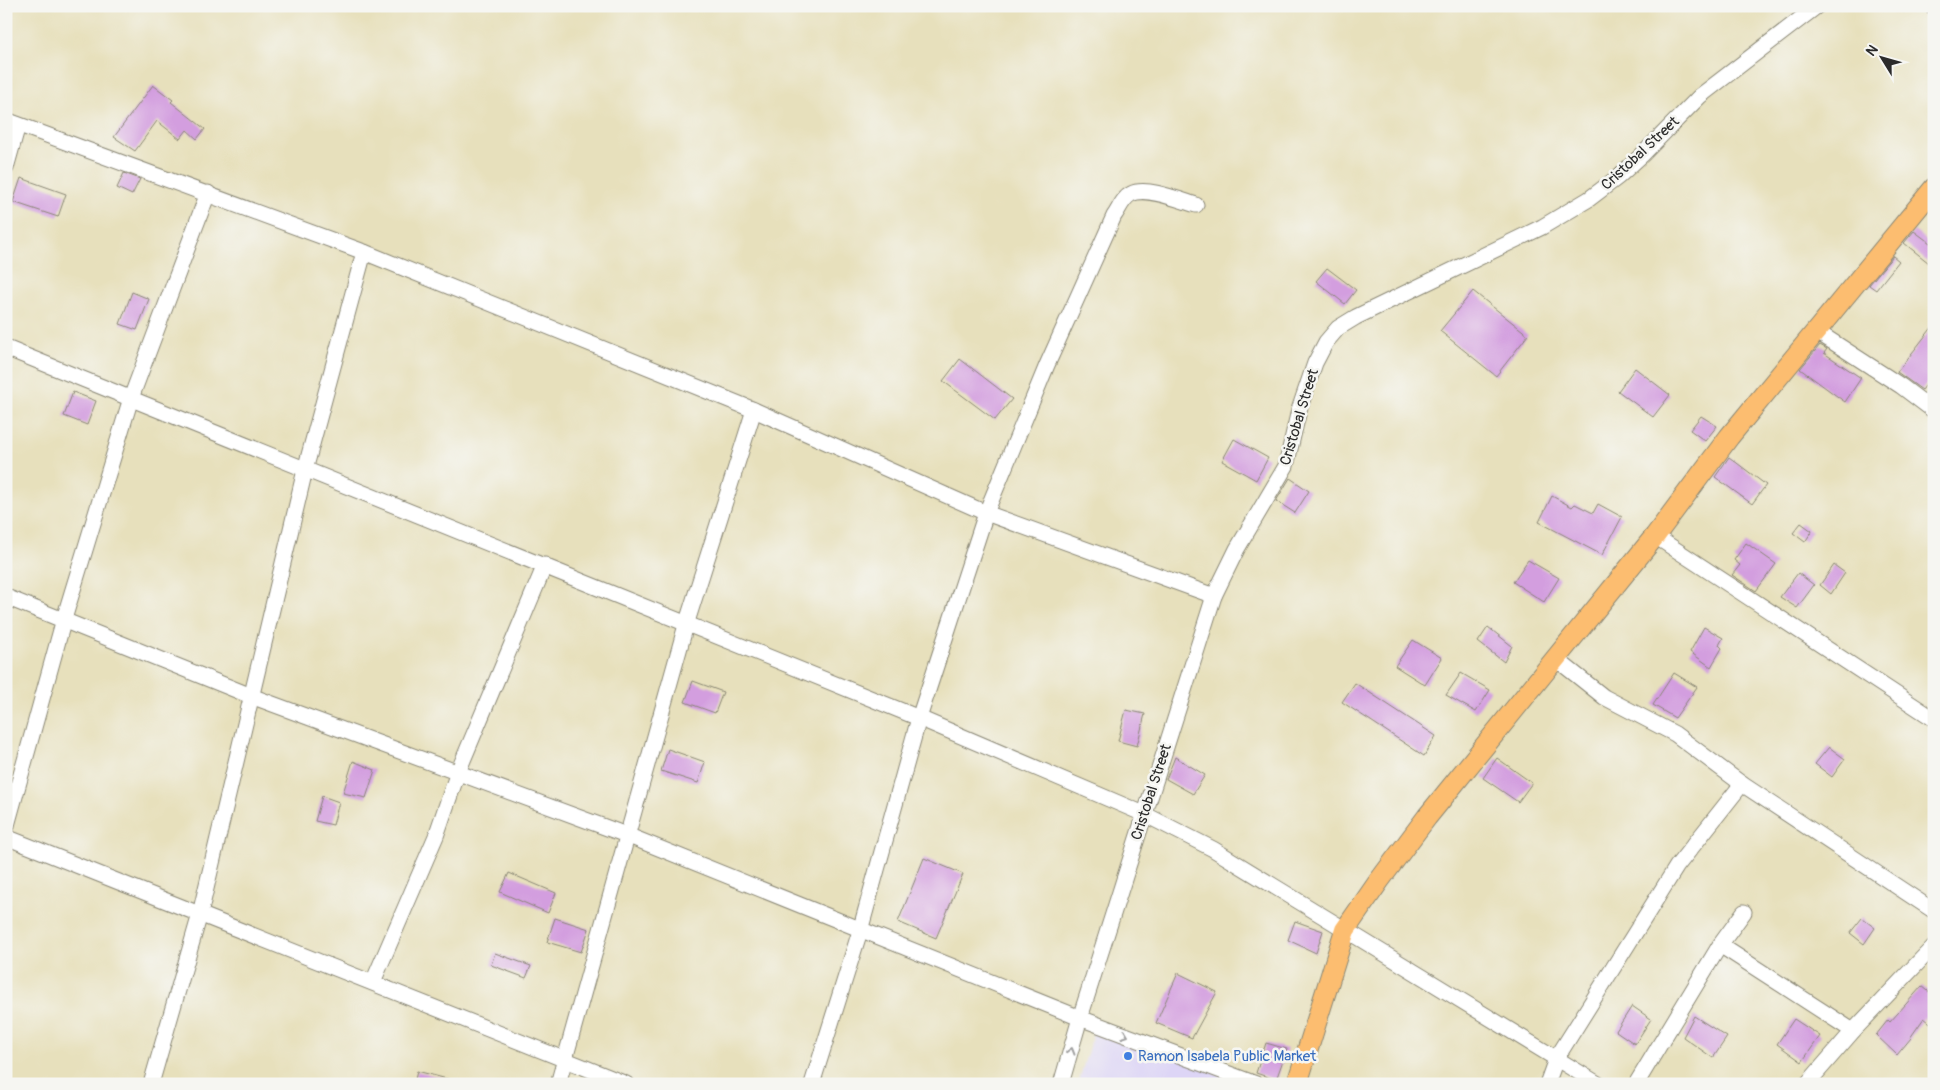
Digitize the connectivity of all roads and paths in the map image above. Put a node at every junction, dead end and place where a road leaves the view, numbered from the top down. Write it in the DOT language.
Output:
graph roads {
  1 [pos="1817,6"];
  2 [pos="12,122"];
  3 [pos="6,168"];
  4 [pos="1934,188"];
  5 [pos="208,194"];
  6 [pos="1196,205"];
  7 [pos="364,252"];
  8 [pos="1816,331"];
  9 [pos="6,348"];
  10 [pos="131,398"];
  11 [pos="754,410"];
  12 [pos="1934,411"];
  13 [pos="305,470"];
  14 [pos="986,513"];
  15 [pos="1655,536"];
  16 [pos="545,565"];
  17 [pos="1214,596"];
  18 [pos="6,597"];
  19 [pos="64,619"];
  20 [pos="686,624"];
  21 [pos="1555,658"];
  22 [pos="251,696"];
  23 [pos="919,718"];
  24 [pos="1934,719"];
  25 [pos="458,772"];
  26 [pos="1742,784"];
  27 [pos="1144,814"];
  28 [pos="6,828"];
  29 [pos="628,836"];
  30 [pos="6,837"];
  31 [pos="1934,911"];
  32 [pos="1744,912"];
  33 [pos="200,914"];
  34 [pos="1345,930"];
  35 [pos="860,931"];
  36 [pos="1720,945"];
  37 [pos="1934,946"];
  38 [pos="373,982"];
  39 [pos="1080,1018"];
  40 [pos="1853,1031"];
  41 [pos="565,1058"];
  42 [pos="1556,1059"];
  43 [pos="151,1084"];
  44 [pos="558,1084"];
  45 [pos="626,1084"];
  46 [pos="812,1084"];
  47 [pos="1061,1084"];
  48 [pos="1256,1084"];
  49 [pos="1297,1084"];
  50 [pos="1547,1084"];
  51 [pos="1598,1084"];
  52 [pos="1636,1084"];
  53 [pos="1807,1084"];
  1 -- 17 [label="street, Cristobal Street"];
  2 -- 3 [label="street"];
  2 -- 5 [label="street"];
  4 -- 8 [label="main road"];
  5 -- 7 [label="street"];
  5 -- 10 [label="street"];
  6 -- 14 [label="street"];
  7 -- 11 [label="street"];
  7 -- 13 [label="street"];
  8 -- 12 [label="street"];
  8 -- 15 [label="main road"];
  9 -- 10 [label="street"];
  10 -- 13 [label="street"];
  10 -- 19 [label="street"];
  11 -- 14 [label="street"];
  11 -- 20 [label="street"];
  13 -- 16 [label="street"];
  13 -- 22 [label="street"];
  14 -- 17 [label="street"];
  14 -- 23 [label="street"];
  15 -- 21 [label="main road"];
  15 -- 24 [label="street"];
  16 -- 20 [label="street"];
  16 -- 25 [label="street"];
  17 -- 27 [label="street, Cristobal Street"];
  18 -- 19 [label="street"];
  19 -- 22 [label="street"];
  19 -- 28 [label="street"];
  20 -- 23 [label="street"];
  20 -- 29 [label="street"];
  21 -- 26 [label="street"];
  21 -- 34 [label="main road"];
  22 -- 25 [label="street"];
  22 -- 33 [label="street"];
  23 -- 27 [label="street"];
  23 -- 35 [label="street"];
  25 -- 29 [label="street"];
  25 -- 38 [label="street"];
  26 -- 31 [label="street"];
  26 -- 42 [label="street"];
  27 -- 34 [label="street"];
  27 -- 39 [label="street, Cristobal Street"];
  29 -- 35 [label="street"];
  29 -- 41 [label="street"];
  30 -- 33 [label="street"];
  32 -- 36 [label="street"];
  33 -- 38 [label="street"];
  33 -- 43 [label="street"];
  34 -- 42 [label="street"];
  34 -- 49 [label="main road"];
  35 -- 39 [label="street"];
  35 -- 46 [label="street"];
  36 -- 40 [label="street"];
  36 -- 52 [label="street"];
  37 -- 40 [label="street"];
  38 -- 41 [label="street"];
  47 -- 39 [label="street, Cristobal Street, one-way"];
  39 -- 48 [label="street, one-way"];
  40 -- 53 [label="street"];
  41 -- 44 [label="street"];
  41 -- 45 [label="street"];
  42 -- 50 [label="street"];
  42 -- 51 [label="street"];
}
